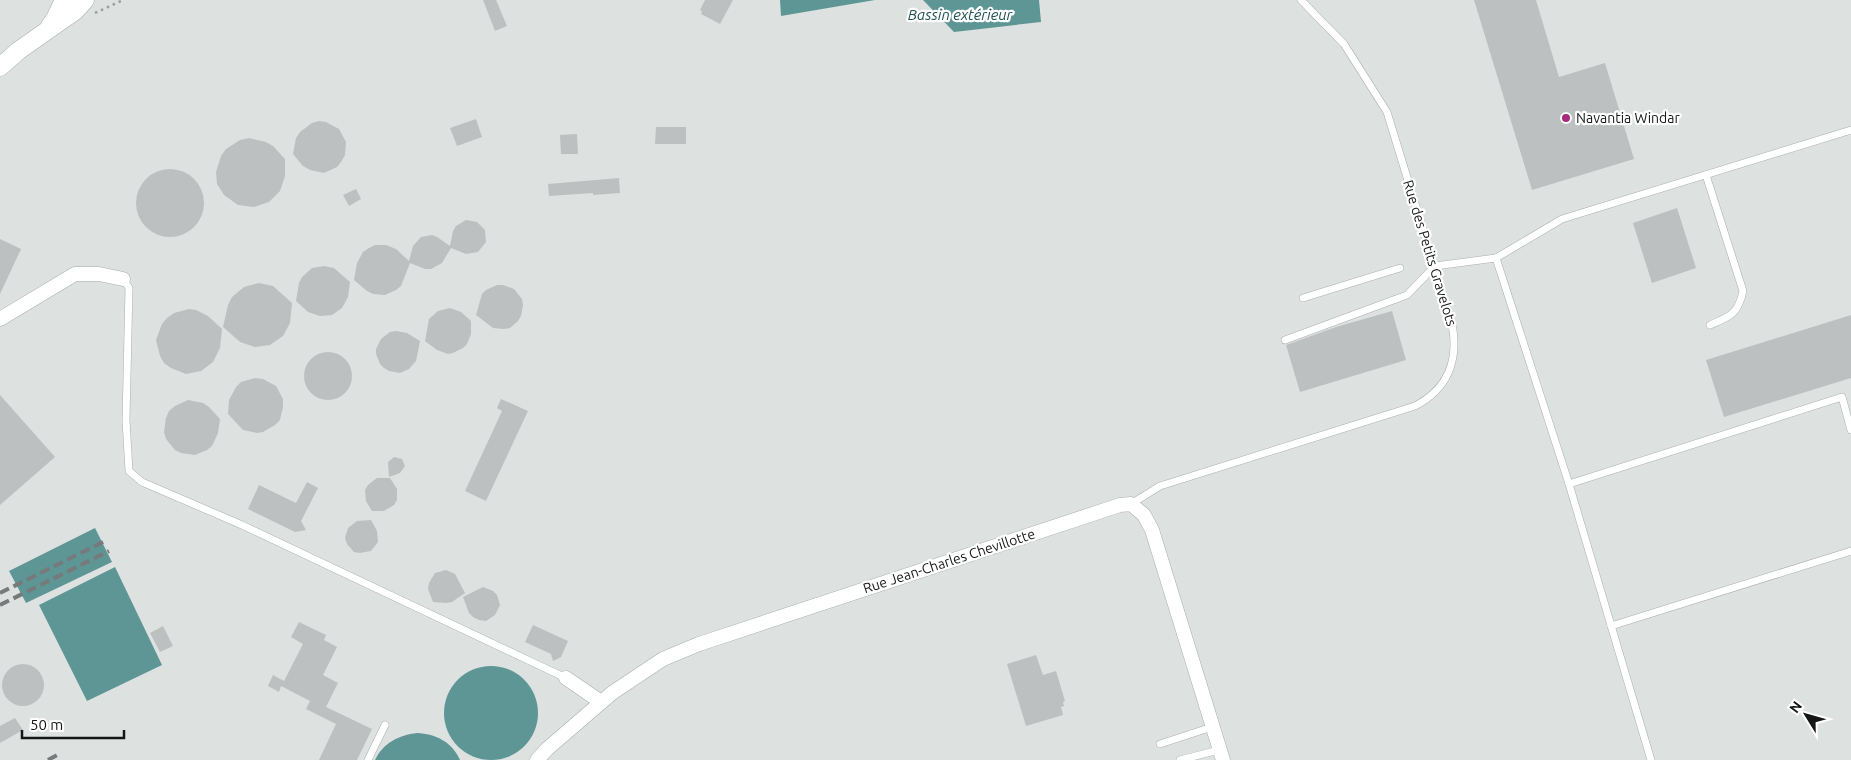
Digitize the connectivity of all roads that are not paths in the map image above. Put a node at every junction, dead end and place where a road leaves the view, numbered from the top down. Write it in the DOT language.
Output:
graph roads {
  1 [pos="64,0"];
  2 [pos="85,0"];
  3 [pos="1301,0"];
  4 [pos="49,28"];
  5 [pos="0,67"];
  6 [pos="1850,133"];
  7 [pos="1706,175"];
  8 [pos="1496,258"];
  9 [pos="1434,266"];
  10 [pos="1400,268"];
  11 [pos="123,280"];
  12 [pos="1303,298"];
  13 [pos="0,319"];
  14 [pos="1710,325"];
  15 [pos="1285,340"];
  16 [pos="1851,430"];
  17 [pos="1569,484"];
  18 [pos="1131,504"];
  19 [pos="1851,551"];
  20 [pos="1611,626"];
  21 [pos="566,678"];
  22 [pos="601,702"];
  23 [pos="385,725"];
  24 [pos="1212,726"];
  25 [pos="1160,744"];
  26 [pos="1221,755"];
  27 [pos="368,760"];
  28 [pos="537,760"];
  29 [pos="1180,760"];
  30 [pos="1651,760"];
  1 -- 4 [label="street"];
  2 -- 4 [label="street"];
  3 -- 9 [label="lane, Rue des Petits Gravelots"];
  4 -- 5 [label="street"];
  6 -- 7 [label="lane"];
  7 -- 8 [label="lane"];
  7 -- 14 [label="lane"];
  8 -- 9 [label="lane"];
  8 -- 17 [label="lane"];
  9 -- 15 [label="lane"];
  9 -- 18 [label="lane, Rue des Petits Gravelots"];
  10 -- 12 [label="lane"];
  11 -- 13 [label="street"];
  11 -- 21 [label="lane"];
  16 -- 17 [label="lane"];
  17 -- 20 [label="lane"];
  18 -- 22 [label="street, Rue Jean-Charles Chevillotte"];
  18 -- 24 [label="street"];
  19 -- 20 [label="lane"];
  20 -- 30 [label="lane"];
  21 -- 22 [label="street"];
  22 -- 28 [label="street, Rue Jean-Charles Chevillotte"];
  23 -- 27 [label="lane"];
  24 -- 25 [label="lane"];
  24 -- 26 [label="street"];
  26 -- 29 [label="lane"];
}
